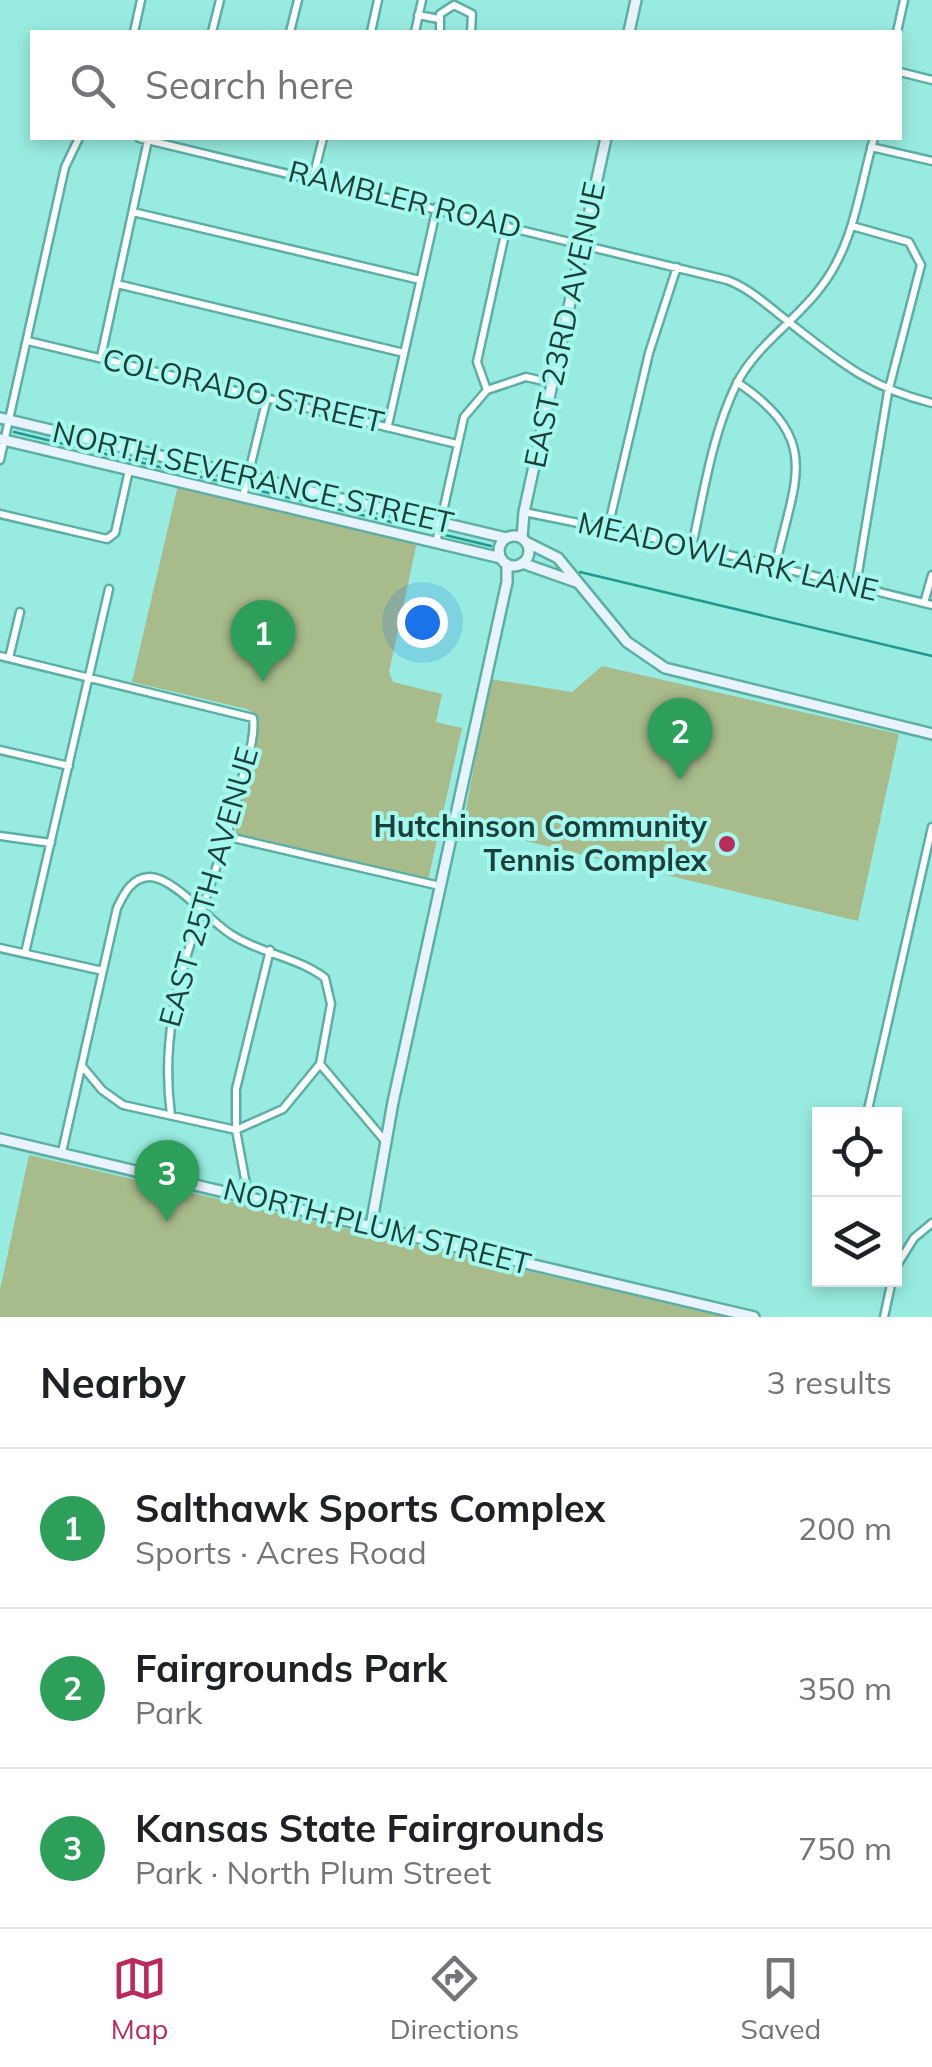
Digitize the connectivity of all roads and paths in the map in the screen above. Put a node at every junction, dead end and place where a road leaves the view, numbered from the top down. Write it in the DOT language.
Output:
graph roads {
  1 [pos="141,0"];
  2 [pos="220,0"];
  3 [pos="298,0"];
  4 [pos="378,0"];
  5 [pos="422,0"];
  6 [pos="636,0"];
  7 [pos="904,0"];
  8 [pos="418,16"];
  9 [pos="438,20"];
  10 [pos="134,30"];
  11 [pos="212,30"];
  12 [pos="290,30"];
  13 [pos="371,30"];
  14 [pos="415,30"];
  15 [pos="440,30"];
  16 [pos="472,30"];
  17 [pos="629,30"];
  18 [pos="897,30"];
  19 [pos="902,72"];
  20 [pos="932,80"];
  21 [pos="78,140"];
  22 [pos="144,140"];
  23 [pos="148,140"];
  24 [pos="323,140"];
  25 [pos="606,140"];
  26 [pos="873,140"];
  27 [pos="871,147"];
  28 [pos="932,162"];
  29 [pos="314,178"];
  30 [pos="437,207"];
  31 [pos="132,212"];
  32 [pos="508,225"];
  33 [pos="852,226"];
  34 [pos="583,244"];
  35 [pos="677,267"];
  36 [pos="420,280"];
  37 [pos="117,284"];
  38 [pos="789,322"];
  39 [pos="28,341"];
  40 [pos="404,353"];
  41 [pos="101,357"];
  42 [pos="737,382"];
  43 [pos="552,383"];
  44 [pos="487,390"];
  45 [pos="888,392"];
  46 [pos="266,398"];
  47 [pos="932,403"];
  48 [pos="5,419"];
  49 [pos="388,424"];
  50 [pos="2,440"];
  51 [pos="457,444"];
  52 [pos="0,460"];
  53 [pos="129,470"];
  54 [pos="248,477"];
  55 [pos="243,497"];
  56 [pos="524,512"];
  57 [pos="0,514"];
  58 [pos="440,523"];
  59 [pos="608,528"];
  60 [pos="517,538"];
  61 [pos="436,542"];
  62 [pos="692,546"];
  63 [pos="504,561"];
  64 [pos="521,564"];
  65 [pos="775,568"];
  66 [pos="932,576"];
  67 [pos="508,582"];
  68 [pos="579,584"];
  69 [pos="856,585"];
  70 [pos="109,590"];
  71 [pos="928,604"];
  72 [pos="20,612"];
  73 [pos="4,657"];
  74 [pos="89,676"];
  75 [pos="932,734"];
  76 [pos="0,750"];
  77 [pos="69,766"];
  78 [pos="932,827"];
  79 [pos="0,836"];
  80 [pos="229,837"];
  81 [pos="50,844"];
  82 [pos="919,879"];
  83 [pos="932,882"];
  84 [pos="440,886"];
  85 [pos="199,910"];
  86 [pos="0,948"];
  87 [pos="270,950"];
  88 [pos="25,953"];
  89 [pos="103,971"];
  90 [pos="320,1064"];
  91 [pos="82,1066"];
  92 [pos="869,1107"];
  93 [pos="171,1116"];
  94 [pos="236,1130"];
  95 [pos="0,1139"];
  96 [pos="386,1142"];
  97 [pos="62,1152"];
  98 [pos="248,1195"];
  99 [pos="932,1223"];
  100 [pos="371,1226"];
  101 [pos="902,1257"];
  102 [pos="890,1287"];
  103 [pos="753,1317"];
  104 [pos="884,1317"];
  1 -- 10 [label="street"];
  2 -- 11 [label="street"];
  3 -- 12 [label="street"];
  4 -- 13 [label="street"];
  5 -- 8 [label="street"];
  6 -- 17 [label="street"];
  7 -- 18 [label="street"];
  8 -- 9 [label="street"];
  8 -- 14 [label="street"];
  9 -- 15 [label="street"];
  9 -- 16 [label="street"];
  19 -- 20 [label="street"];
  21 -- 39 [label="street"];
  22 -- 31 [label="street"];
  23 -- 29 [label="street, RAMBLER ROAD"];
  24 -- 29 [label="street"];
  25 -- 34 [label="street, EAST 23RD AVENUE"];
  26 -- 27 [label="street"];
  27 -- 28 [label="street"];
  27 -- 33 [label="street"];
  29 -- 30 [label="street, RAMBLER ROAD"];
  30 -- 32 [label="street, RAMBLER ROAD"];
  30 -- 36 [label="street"];
  31 -- 36 [label="street"];
  31 -- 37 [label="street"];
  32 -- 34 [label="street, RAMBLER ROAD"];
  32 -- 44 [label="street"];
  33 -- 38 [label="street"];
  33 -- 45 [label="street"];
  34 -- 35 [label="street, RAMBLER ROAD"];
  34 -- 43 [label="street, EAST 23RD AVENUE"];
  35 -- 38 [label="street, RAMBLER ROAD"];
  35 -- 59 [label="street"];
  36 -- 40 [label="street"];
  37 -- 40 [label="street"];
  37 -- 41 [label="street"];
  38 -- 42 [label="street"];
  38 -- 45 [label="street, RAMBLER ROAD"];
  39 -- 41 [label="street, COLORADO STREET"];
  39 -- 48 [label="street"];
  40 -- 49 [label="street"];
  41 -- 46 [label="street, COLORADO STREET"];
  42 -- 62 [label="street"];
  42 -- 65 [label="street"];
  43 -- 44 [label="street"];
  43 -- 56 [label="street, EAST 23RD AVENUE"];
  44 -- 51 [label="street"];
  45 -- 47 [label="street, RAMBLER ROAD"];
  45 -- 69 [label="street"];
  46 -- 49 [label="street, COLORADO STREET"];
  46 -- 54 [label="street"];
  48 -- 50 [label="street"];
  48 -- 54 [label="street, NORTH SEVERANCE STREET"];
  49 -- 51 [label="street, COLORADO STREET"];
  50 -- 52 [label="street"];
  50 -- 53 [label="street, NORTH SEVERANCE STREET"];
  51 -- 58 [label="street"];
  53 -- 55 [label="street, NORTH SEVERANCE STREET"];
  53 -- 57 [label="street"];
  54 -- 55 [label="street"];
  54 -- 58 [label="street, NORTH SEVERANCE STREET"];
  55 -- 61 [label="street, NORTH SEVERANCE STREET"];
  56 -- 59 [label="street, MEADOWLARK LANE"];
  56 -- 60 [label="street, EAST 23RD AVENUE"];
  58 -- 60 [label="street, NORTH SEVERANCE STREET"];
  58 -- 61 [label="street"];
  59 -- 62 [label="street, MEADOWLARK LANE"];
  60 -- 63 [label="street"];
  60 -- 64 [label="street"];
  60 -- 68 [label="street, NORTH SEVERANCE STREET"];
  61 -- 63 [label="street, NORTH SEVERANCE STREET"];
  62 -- 65 [label="street, MEADOWLARK LANE"];
  63 -- 64 [label="street, NORTH SEVERANCE STREET"];
  63 -- 67 [label="street"];
  64 -- 67 [label="street"];
  64 -- 68 [label="street, NORTH SEVERANCE STREET"];
  65 -- 69 [label="street, MEADOWLARK LANE"];
  66 -- 71 [label="street"];
  67 -- 84 [label="street"];
  68 -- 75 [label="street, NORTH SEVERANCE STREET"];
  69 -- 71 [label="street, MEADOWLARK LANE"];
  70 -- 74 [label="street"];
  72 -- 73 [label="street"];
  73 -- 74 [label="street"];
  74 -- 77 [label="street"];
  74 -- 80 [label="street, EAST 25TH AVENUE"];
  76 -- 77 [label="street"];
  77 -- 81 [label="street"];
  78 -- 82 [label="street"];
  79 -- 81 [label="street"];
  80 -- 84 [label="street"];
  80 -- 85 [label="street, EAST 25TH AVENUE"];
  81 -- 88 [label="street"];
  82 -- 83 [label="street"];
  82 -- 92 [label="street"];
  84 -- 96 [label="street"];
  85 -- 87 [label="street"];
  85 -- 89 [label="street"];
  85 -- 93 [label="street, EAST 25TH AVENUE"];
  86 -- 88 [label="street"];
  87 -- 90 [label="street"];
  87 -- 94 [label="street"];
  88 -- 89 [label="street"];
  89 -- 91 [label="street"];
  90 -- 94 [label="street"];
  90 -- 96 [label="street"];
  91 -- 93 [label="street"];
  91 -- 97 [label="street"];
  93 -- 94 [label="street"];
  94 -- 98 [label="street"];
  95 -- 97 [label="street, NORTH PLUM STREET"];
  96 -- 100 [label="street"];
  97 -- 98 [label="street, NORTH PLUM STREET"];
  98 -- 100 [label="street, NORTH PLUM STREET"];
  99 -- 101 [label="street"];
  100 -- 103 [label="street, NORTH PLUM STREET"];
  102 -- 104 [label="street"];
}
